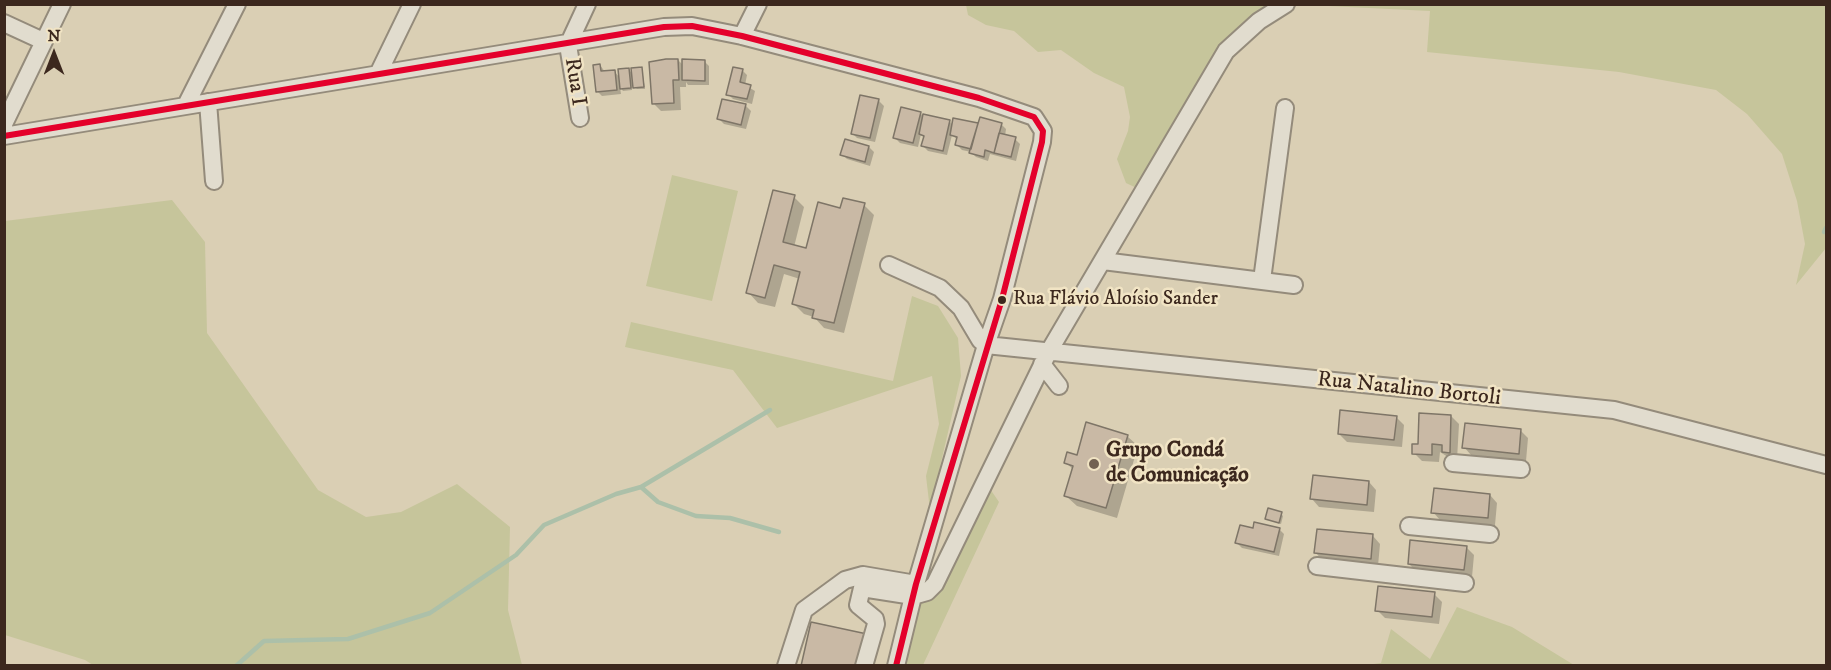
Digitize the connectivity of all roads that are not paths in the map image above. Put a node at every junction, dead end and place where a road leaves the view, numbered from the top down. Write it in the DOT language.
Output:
graph roads {
  1 [pos="62,4"];
  2 [pos="237,4"];
  3 [pos="412,4"];
  4 [pos="587,4"];
  5 [pos="758,4"];
  6 [pos="1286,4"];
  7 [pos="4,22"];
  8 [pos="742,36"];
  9 [pos="44,41"];
  10 [pos="568,45"];
  11 [pos="378,74"];
  12 [pos="207,102"];
  13 [pos="186,105"];
  14 [pos="1285,108"];
  15 [pos="580,118"];
  16 [pos="4,124"];
  17 [pos="4,136"];
  18 [pos="214,181"];
  19 [pos="1103,261"];
  20 [pos="889,265"];
  21 [pos="1262,280"];
  22 [pos="1294,285"];
  23 [pos="986,345"];
  24 [pos="1045,358"];
  25 [pos="1059,386"];
  26 [pos="1453,463"];
  27 [pos="1827,465"];
  28 [pos="1521,469"];
  29 [pos="1409,526"];
  30 [pos="1490,534"];
  31 [pos="1317,566"];
  32 [pos="1465,583"];
  33 [pos="914,590"];
  34 [pos="786,666"];
  35 [pos="864,666"];
  36 [pos="896,666"];
  1 -- 9 [label="street"];
  2 -- 13 [label="street"];
  3 -- 11 [label="street"];
  4 -- 10 [label="street"];
  5 -- 8 [label="street"];
  6 -- 19 [label="street"];
  7 -- 9 [label="street"];
  8 -- 10 [label="street"];
  8 -- 23 [label="street"];
  9 -- 16 [label="street"];
  10 -- 11 [label="street"];
  10 -- 15 [label="street, Rua I"];
  11 -- 12 [label="street"];
  12 -- 13 [label="street"];
  12 -- 18 [label="street"];
  13 -- 17 [label="street"];
  14 -- 21 [label="street"];
  19 -- 21 [label="street"];
  19 -- 24 [label="street"];
  20 -- 23 [label="street"];
  21 -- 22 [label="street"];
  23 -- 24 [label="street, Rua Natalino Bortoli"];
  23 -- 33 [label="street"];
  24 -- 25 [label="street"];
  24 -- 27 [label="street, Rua Natalino Bortoli"];
  24 -- 33 [label="street"];
  26 -- 28 [label="street"];
  29 -- 30 [label="street"];
  31 -- 32 [label="street"];
  33 -- 34 [label="street"];
  33 -- 35 [label="street"];
  33 -- 36 [label="street"];
}
